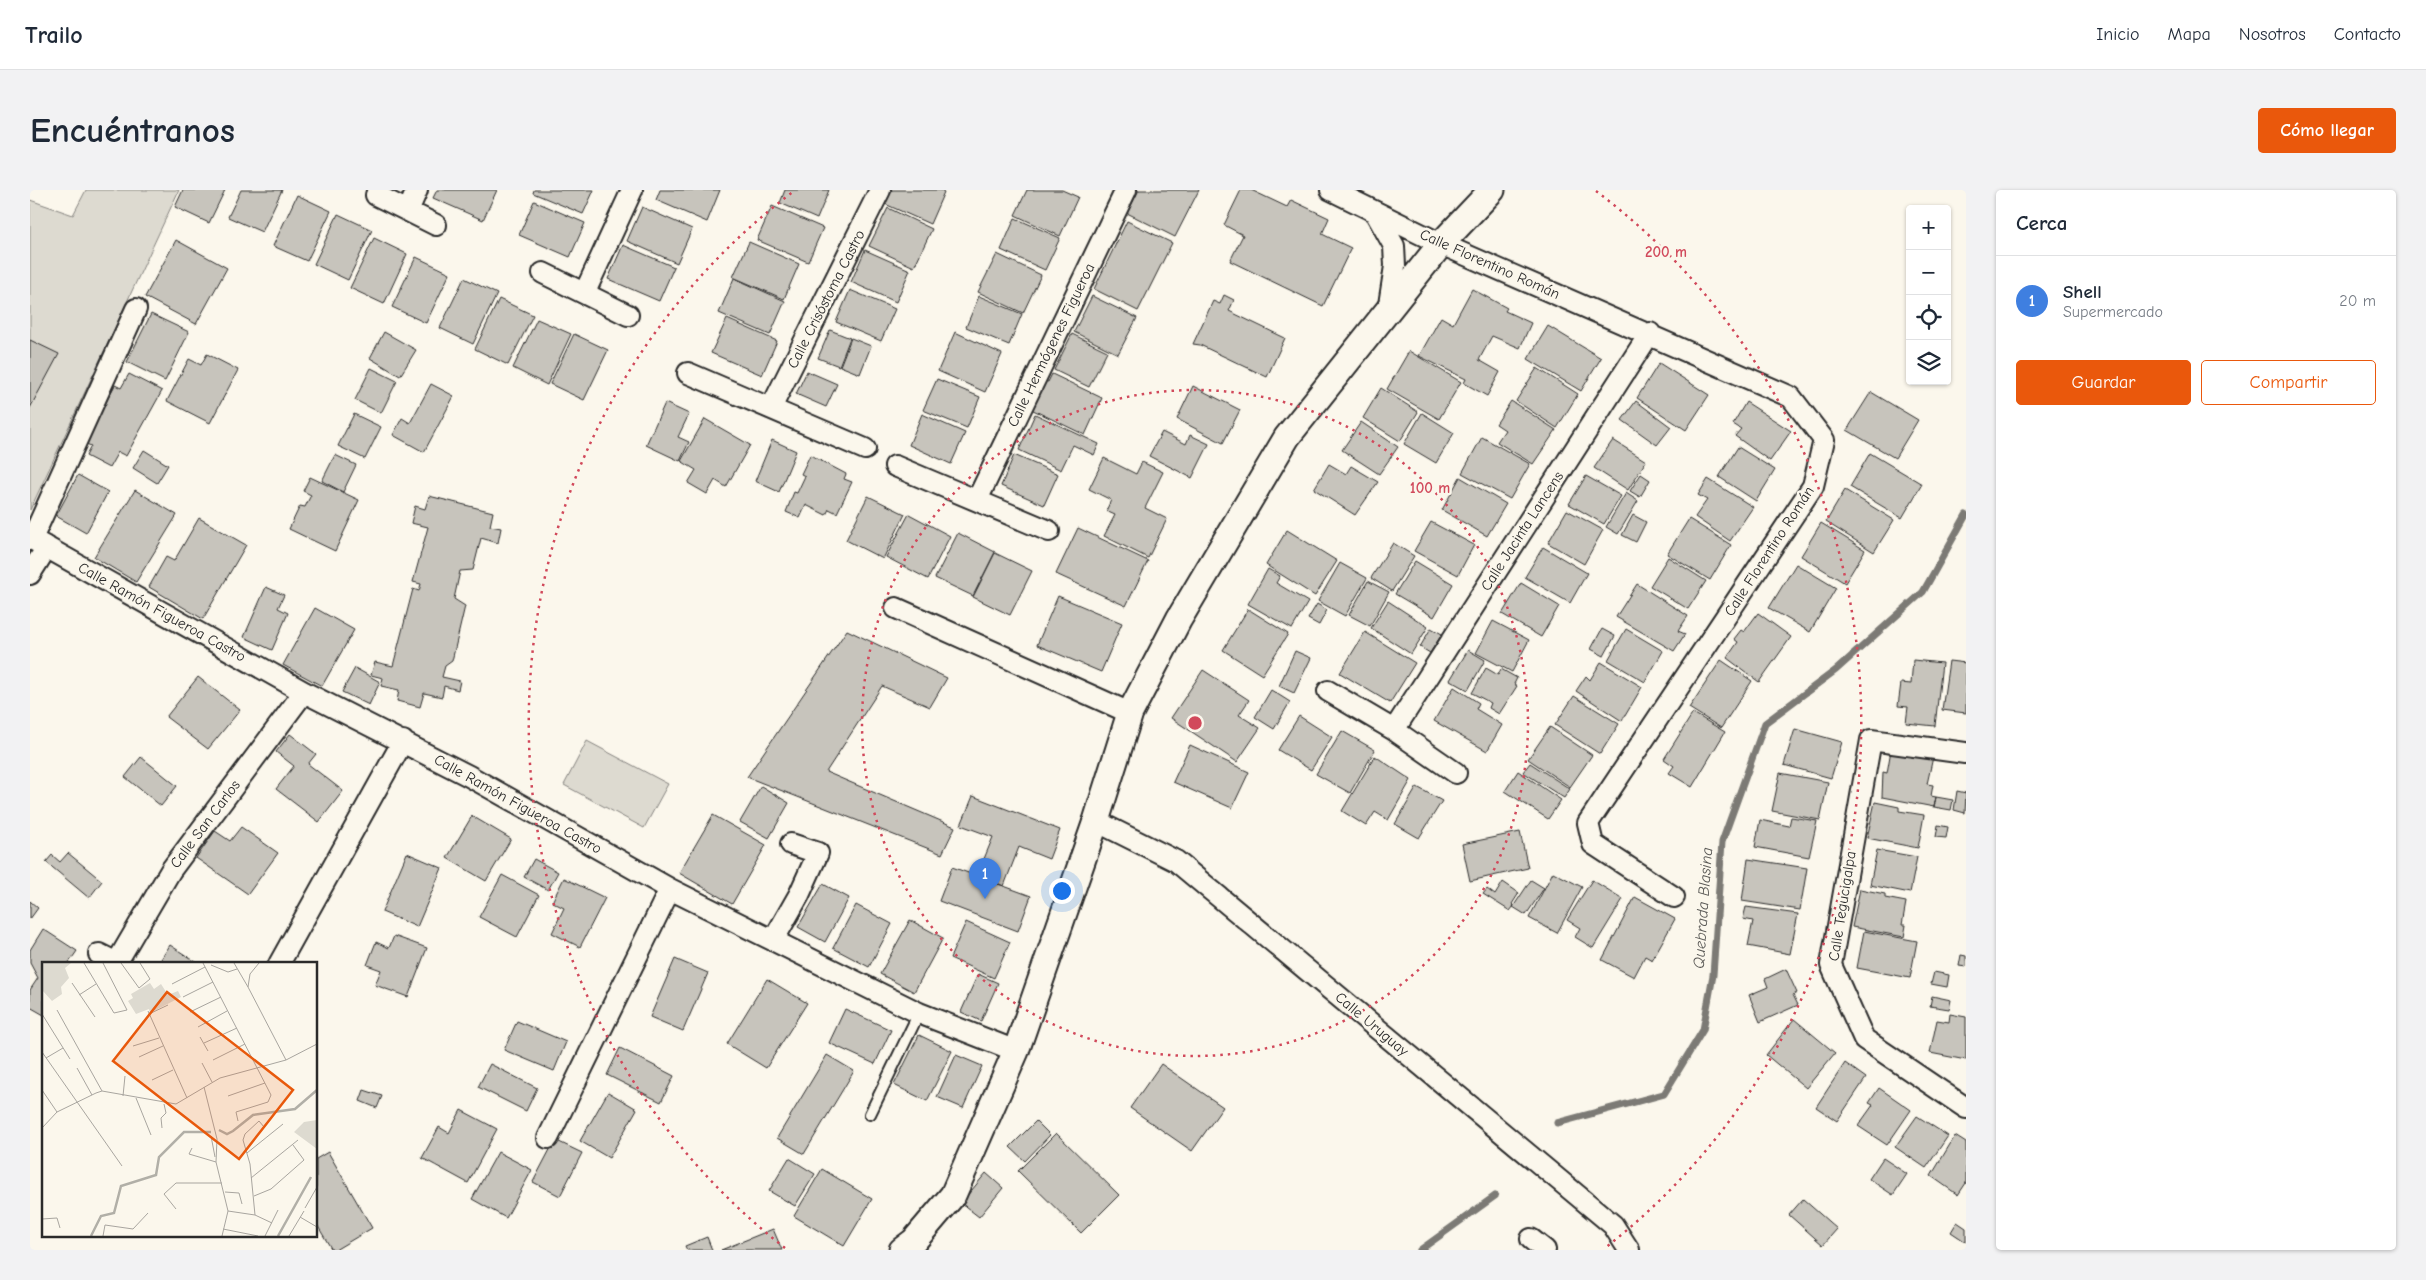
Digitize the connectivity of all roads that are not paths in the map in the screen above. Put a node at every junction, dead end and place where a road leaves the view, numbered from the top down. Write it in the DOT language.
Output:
graph roads {
  1 [pos="418,190"];
  2 [pos="632,190"];
  3 [pos="880,190"];
  4 [pos="1126,190"];
  5 [pos="1331,190"];
  6 [pos="1492,190"];
  7 [pos="376,195"];
  8 [pos="408,211"];
  9 [pos="1375,212"];
  10 [pos="436,225"];
  11 [pos="1442,244"];
  12 [pos="543,273"];
  13 [pos="585,292"];
  14 [pos="136,308"];
  15 [pos="1388,311"];
  16 [pos="628,315"];
  17 [pos="1650,333"];
  18 [pos="688,373"];
  19 [pos="771,408"];
  20 [pos="865,449"];
  21 [pos="895,466"];
  22 [pos="977,500"];
  23 [pos="1049,531"];
  24 [pos="36,541"];
  25 [pos="30,574"];
  26 [pos="896,608"];
  27 [pos="1328,691"];
  28 [pos="304,692"];
  29 [pos="1130,713"];
  30 [pos="1394,730"];
  31 [pos="403,741"];
  32 [pos="1965,753"];
  33 [pos="1456,772"];
  34 [pos="1096,821"];
  35 [pos="792,844"];
  36 [pos="670,889"];
  37 [pos="1674,897"];
  38 [pos="774,939"];
  39 [pos="98,954"];
  40 [pos="116,962"];
  41 [pos="119,962"];
  42 [pos="280,962"];
  43 [pos="919,1013"];
  44 [pos="1016,1051"];
  45 [pos="1966,1108"];
  46 [pos="870,1114"];
  47 [pos="548,1138"];
  48 [pos="902,1250"];
  49 [pos="1629,1250"];
  1 -- 8 [label="street"];
  2 -- 13 [label="street"];
  3 -- 19 [label="street, Calle Crisóstoma Castro"];
  4 -- 22 [label="street, Calle Hermógenes Figueroa"];
  5 -- 9 [label="street, Calle Florentino Román"];
  6 -- 11 [label="street"];
  7 -- 8 [label="street"];
  8 -- 10 [label="street"];
  9 -- 11 [label="street, Calle Florentino Román"];
  9 -- 15 [label="street"];
  11 -- 15 [label="street"];
  11 -- 17 [label="street, Calle Florentino Román"];
  12 -- 13 [label="street"];
  13 -- 16 [label="street"];
  14 -- 24 [label="street"];
  15 -- 29 [label="street"];
  17 -- 30 [label="street, Calle Jacinta Lancens"];
  17 -- 37 [label="street, Calle Florentino Román"];
  18 -- 19 [label="street"];
  19 -- 20 [label="street"];
  21 -- 22 [label="street"];
  22 -- 23 [label="street"];
  24 -- 25 [label="street"];
  24 -- 28 [label="street, Calle Ramón Figueroa Castro"];
  26 -- 29 [label="street"];
  27 -- 30 [label="street"];
  28 -- 31 [label="street, Calle Ramón Figueroa Castro"];
  28 -- 41 [label="street, Calle San Carlos"];
  29 -- 34 [label="street"];
  30 -- 33 [label="street"];
  31 -- 36 [label="street, Calle Ramón Figueroa Castro"];
  31 -- 42 [label="street"];
  32 -- 45 [label="street, Calle Tegucigalpa"];
  34 -- 44 [label="street"];
  34 -- 49 [label="street, Calle Uruguay"];
  35 -- 38 [label="street"];
  36 -- 38 [label="street, Calle Ramón Figueroa Castro"];
  36 -- 47 [label="street"];
  38 -- 43 [label="street, Calle Ramón Figueroa Castro"];
  39 -- 40 [label="street"];
  43 -- 44 [label="street, Calle Ramón Figueroa Castro"];
  43 -- 46 [label="lane"];
  44 -- 48 [label="street"];
}
